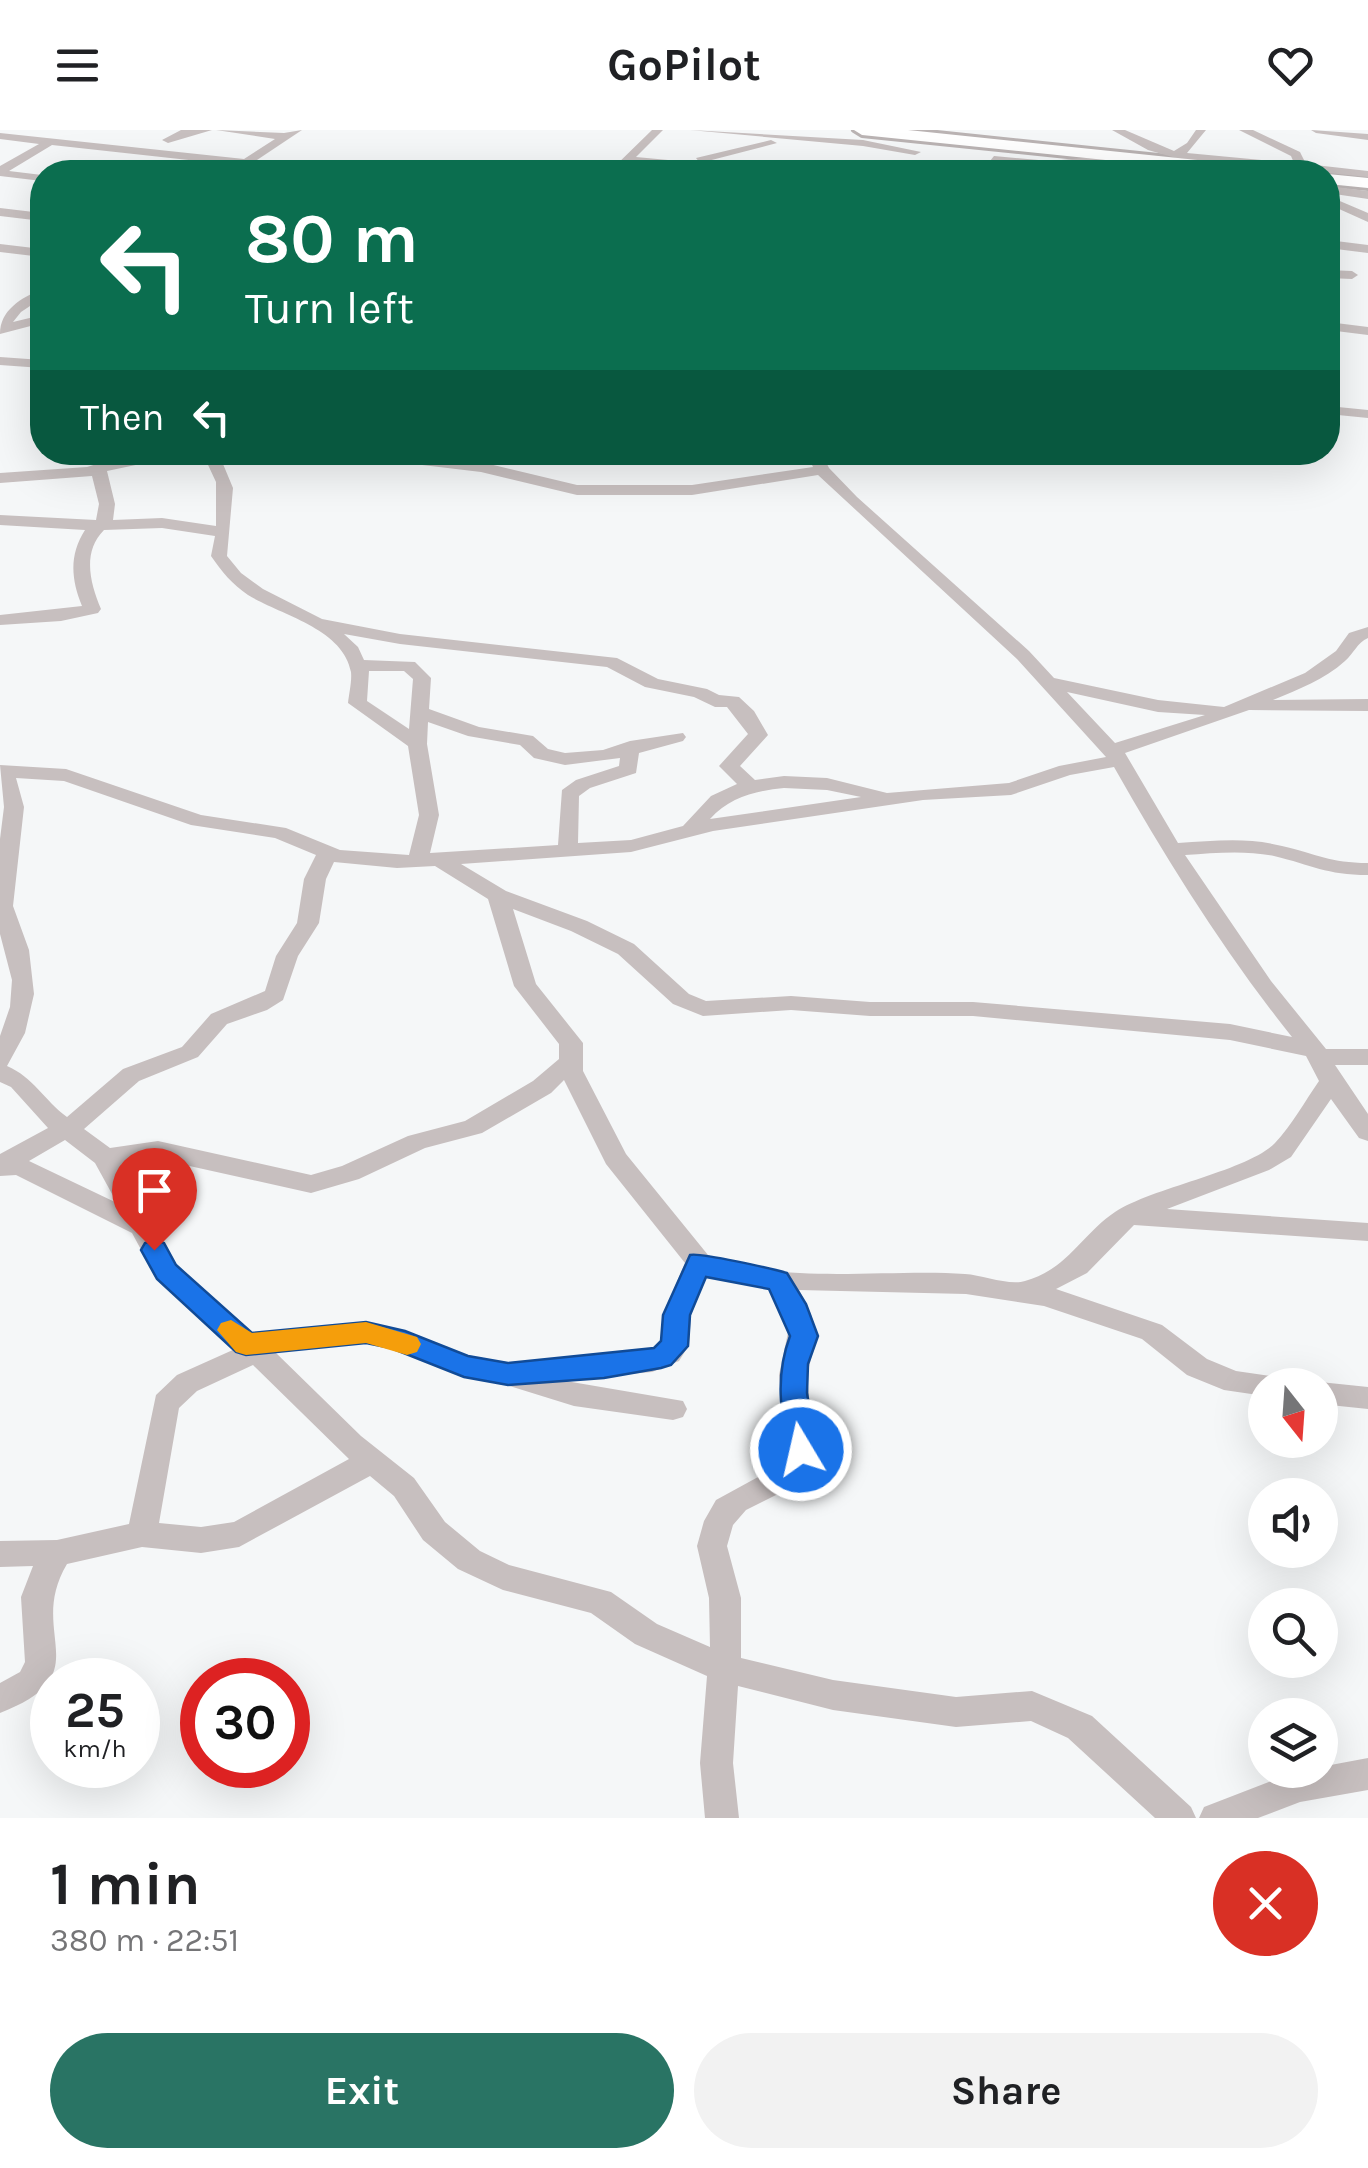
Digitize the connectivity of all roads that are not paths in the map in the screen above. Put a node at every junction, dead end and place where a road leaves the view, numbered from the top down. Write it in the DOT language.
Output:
graph roads {
  1 [pos="72,130"];
  2 [pos="207,130"];
  3 [pos="221,130"];
  4 [pos="658,130"];
  5 [pos="695,130"];
  6 [pos="811,130"];
  7 [pos="862,130"];
  8 [pos="1118,130"];
  9 [pos="1201,130"];
  10 [pos="1244,130"];
  11 [pos="1316,130"];
  12 [pos="265,132"];
  13 [pos="292,133"];
  14 [pos="791,133"];
  15 [pos="0,136"];
  16 [pos="1368,137"];
  17 [pos="168,140"];
  18 [pos="828,142"];
  19 [pos="47,144"];
  20 [pos="919,144"];
  21 [pos="0,150"];
  22 [pos="1176,154"];
  23 [pos="1118,158"];
  24 [pos="994,159"];
  25 [pos="214,160"];
  26 [pos="250,160"];
  27 [pos="626,160"];
  28 [pos="691,160"];
  29 [pos="914,160"];
  30 [pos="1005,160"];
  31 [pos="1095,160"];
  32 [pos="1126,160"];
  33 [pos="1197,160"];
  34 [pos="1227,160"];
  35 [pos="1300,160"];
  36 [pos="0,172"];
  37 [pos="30,176"];
  38 [pos="1364,179"];
  39 [pos="1340,187"];
  40 [pos="1340,192"];
  41 [pos="1368,195"];
  42 [pos="1340,205"];
  43 [pos="0,212"];
  44 [pos="30,216"];
  45 [pos="1368,218"];
  46 [pos="1340,246"];
  47 [pos="0,248"];
  48 [pos="16,249"];
  49 [pos="1368,249"];
  50 [pos="30,251"];
  51 [pos="0,258"];
  52 [pos="1340,274"];
  53 [pos="1352,275"];
  54 [pos="30,300"];
  55 [pos="6,311"];
  56 [pos="30,322"];
  57 [pos="1340,328"];
  58 [pos="2,330"];
  59 [pos="1368,331"];
  60 [pos="0,361"];
  61 [pos="30,363"];
  62 [pos="1364,414"];
  63 [pos="1368,433"];
  64 [pos="113,465"];
  65 [pos="123,465"];
  66 [pos="216,465"];
  67 [pos="472,465"];
  68 [pos="801,465"];
  69 [pos="822,465"];
  70 [pos="107,468"];
  71 [pos="0,478"];
  72 [pos="0,520"];
  73 [pos="102,524"];
  74 [pos="223,532"];
  75 [pos="0,620"];
  76 [pos="317,622"];
  77 [pos="1368,632"];
  78 [pos="362,666"];
  79 [pos="1049,682"];
  80 [pos="1368,705"];
  81 [pos="1242,707"];
  82 [pos="419,712"];
  83 [pos="676,737"];
  84 [pos="416,744"];
  85 [pos="630,747"];
  86 [pos="1120,760"];
  87 [pos="3,771"];
  88 [pos="752,788"];
  89 [pos="887,800"];
  90 [pos="689,831"];
  91 [pos="1171,850"];
  92 [pos="568,851"];
  93 [pos="327,854"];
  94 [pos="430,860"];
  95 [pos="1368,869"];
  96 [pos="498,896"];
  97 [pos="1368,1057"];
  98 [pos="0,1060"];
  99 [pos="569,1063"];
  100 [pos="1322,1063"];
  101 [pos="0,1072"];
  102 [pos="66,1130"];
  103 [pos="1368,1132"];
  104 [pos="105,1157"];
  105 [pos="2,1164"];
  106 [pos="1131,1216"];
  107 [pos="143,1227"];
  108 [pos="1368,1232"];
  109 [pos="699,1262"];
  110 [pos="778,1280"];
  111 [pos="1026,1293"];
  112 [pos="250,1348"];
  113 [pos="508,1374"];
  114 [pos="1248,1383"];
  115 [pos="1338,1395"];
  116 [pos="1368,1398"];
  117 [pos="672,1409"];
  118 [pos="372,1459"];
  119 [pos="142,1534"];
  120 [pos="57,1553"];
  121 [pos="0,1554"];
  122 [pos="723,1668"];
  123 [pos="0,1698"];
  124 [pos="1368,1774"];
  125 [pos="722,1818"];
  126 [pos="1179,1818"];
  127 [pos="1216,1818"];
  1 -- 19 [label="street"];
  2 -- 17 [label="street"];
  3 -- 12 [label="street"];
  4 -- 27 [label="street"];
  5 -- 14 [label="street"];
  6 -- 18 [label="street"];
  7 -- 20 [label="highway"];
  8 -- 22 [label="street"];
  9 -- 22 [label="street"];
  10 -- 34 [label="street"];
  10 -- 35 [label="street"];
  11 -- 16 [label="street"];
  12 -- 13 [label="street"];
  13 -- 26 [label="street"];
  14 -- 18 [label="street"];
  14 -- 28 [label="street"];
  15 -- 19 [label="street"];
  18 -- 20 [label="street"];
  19 -- 21 [label="street"];
  19 -- 25 [label="street"];
  19 -- 36 [label="street"];
  20 -- 23 [label="highway"];
  20 -- 29 [label="street"];
  22 -- 33 [label="street"];
  23 -- 31 [label="street"];
  23 -- 32 [label="highway"];
  24 -- 30 [label="street"];
  36 -- 37 [label="street"];
  38 -- 39 [label="street"];
  40 -- 41 [label="street"];
  42 -- 45 [label="street"];
  43 -- 44 [label="street"];
  46 -- 49 [label="street"];
  47 -- 48 [label="street"];
  48 -- 50 [label="street"];
  48 -- 51 [label="street"];
  52 -- 53 [label="street"];
  54 -- 55 [label="street"];
  55 -- 58 [label="street"];
  56 -- 58 [label="street"];
  57 -- 59 [label="street"];
  60 -- 61 [label="street"];
  62 -- 63 [label="street"];
  64 -- 70 [label="street"];
  65 -- 70 [label="street"];
  66 -- 74 [label="street"];
  67 -- 68 [label="street"];
  69 -- 79 [label="street"];
  70 -- 71 [label="street"];
  70 -- 73 [label="street"];
  72 -- 73 [label="street"];
  73 -- 74 [label="street"];
  73 -- 75 [label="street"];
  74 -- 76 [label="street"];
  76 -- 78 [label="street"];
  76 -- 88 [label="street"];
  77 -- 81 [label="street"];
  78 -- 82 [label="street"];
  78 -- 84 [label="street"];
  79 -- 81 [label="street"];
  79 -- 86 [label="street"];
  80 -- 81 [label="street"];
  81 -- 86 [label="street"];
  82 -- 84 [label="street"];
  82 -- 85 [label="street"];
  83 -- 85 [label="street"];
  84 -- 94 [label="street"];
  85 -- 92 [label="street"];
  86 -- 89 [label="street"];
  86 -- 91 [label="street"];
  87 -- 93 [label="street"];
  87 -- 98 [label="street"];
  88 -- 89 [label="street"];
  88 -- 90 [label="street"];
  89 -- 90 [label="street"];
  90 -- 92 [label="street"];
  91 -- 95 [label="street"];
  91 -- 100 [label="street"];
  92 -- 94 [label="street"];
  93 -- 94 [label="street"];
  93 -- 102 [label="street"];
  94 -- 96 [label="street"];
  96 -- 99 [label="street"];
  96 -- 100 [label="street"];
  97 -- 100 [label="street"];
  99 -- 104 [label="street"];
  99 -- 109 [label="street"];
  100 -- 103 [label="street"];
  100 -- 106 [label="street"];
  101 -- 102 [label="street"];
  102 -- 104 [label="street"];
  102 -- 105 [label="street"];
  104 -- 107 [label="street"];
  105 -- 107 [label="street"];
  106 -- 108 [label="street"];
  106 -- 111 [label="street"];
  107 -- 112 [label="street"];
  109 -- 110 [label="street"];
  109 -- 113 [label="street"];
  110 -- 111 [label="street"];
  110 -- 122 [label="street"];
  111 -- 114 [label="street"];
  112 -- 113 [label="street"];
  112 -- 118 [label="street"];
  112 -- 119 [label="street"];
  113 -- 117 [label="street"];
  115 -- 116 [label="street"];
  118 -- 119 [label="street"];
  118 -- 122 [label="street"];
  119 -- 120 [label="street"];
  120 -- 121 [label="street"];
  120 -- 123 [label="street"];
  122 -- 125 [label="street"];
  122 -- 126 [label="street"];
  124 -- 127 [label="street"];
}
